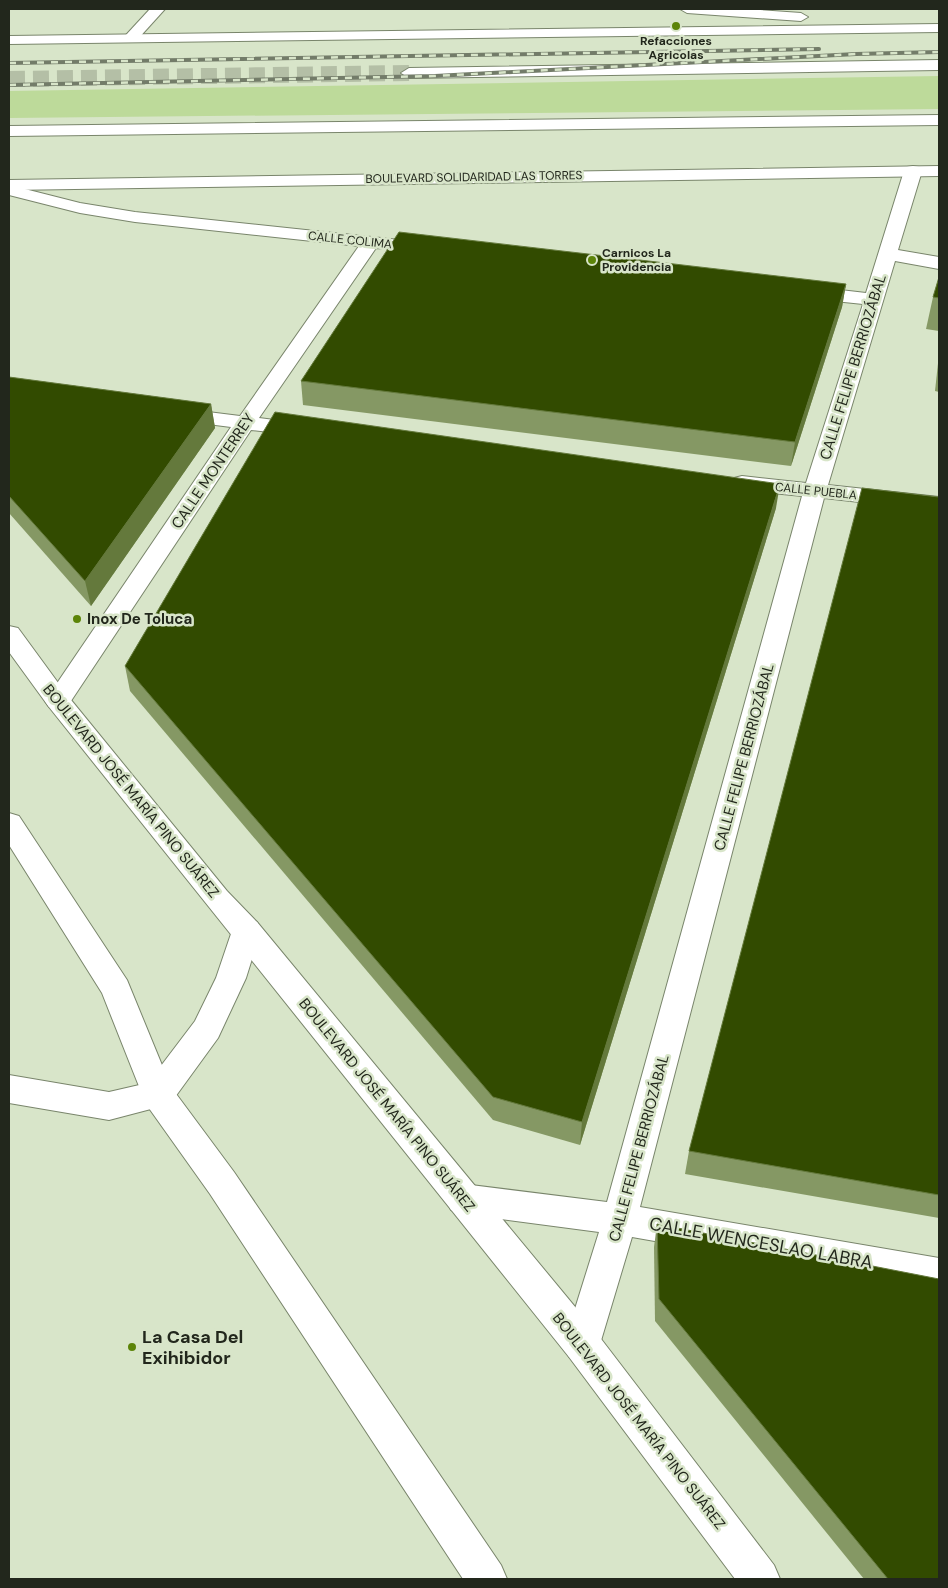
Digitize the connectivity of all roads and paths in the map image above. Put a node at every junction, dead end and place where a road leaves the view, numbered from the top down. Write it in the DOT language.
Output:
graph roads {
  1 [pos="158,9"];
  2 [pos="687,9"];
  3 [pos="801,17"];
  4 [pos="939,28"];
  5 [pos="131,38"];
  6 [pos="9,40"];
  7 [pos="939,58"];
  8 [pos="939,65"];
  9 [pos="836,66"];
  10 [pos="409,73"];
  11 [pos="939,120"];
  12 [pos="9,131"];
  13 [pos="913,171"];
  14 [pos="939,171"];
  15 [pos="9,185"];
  16 [pos="9,190"];
  17 [pos="371,242"];
  18 [pos="449,251"];
  19 [pos="886,254"];
  20 [pos="939,262"];
  21 [pos="784,289"];
  22 [pos="872,299"];
  23 [pos="156,412"];
  24 [pos="245,423"];
  25 [pos="323,432"];
  26 [pos="727,481"];
  27 [pos="815,492"];
  28 [pos="939,504"];
  29 [pos="9,634"];
  30 [pos="58,701"];
  31 [pos="9,823"];
  32 [pos="246,930"];
  33 [pos="9,1089"];
  34 [pos="158,1094"];
  35 [pos="463,1199"];
  36 [pos="620,1219"];
  37 [pos="939,1275"];
  38 [pos="582,1344"];
  39 [pos="479,1575"];
  40 [pos="760,1579"];
  1 -- 5 [label="main road"];
  2 -- 3 [label="main road"];
  4 -- 5 [label="main road"];
  5 -- 6 [label="main road"];
  7 -- 9 [label="main road"];
  8 -- 9 [label="main road"];
  9 -- 10 [label="main road"];
  11 -- 12 [label="main road"];
  13 -- 14 [label="main road, BOULEVARD SOLIDARIDAD LAS TORRES"];
  13 -- 15 [label="main road, BOULEVARD SOLIDARIDAD LAS TORRES"];
  13 -- 19 [label="main road, CALLE FELIPE BERRIOZÁBAL"];
  16 -- 17 [label="main road, CALLE COLIMA"];
  17 -- 18 [label="main road, CALLE COLIMA"];
  17 -- 24 [label="main road, CALLE MONTERREY"];
  19 -- 20 [label="main road"];
  19 -- 22 [label="main road, CALLE FELIPE BERRIOZÁBAL"];
  21 -- 22 [label="main road"];
  22 -- 27 [label="main road, CALLE FELIPE BERRIOZÁBAL"];
  23 -- 24 [label="main road"];
  24 -- 25 [label="main road"];
  24 -- 30 [label="main road, CALLE MONTERREY"];
  26 -- 27 [label="main road, CALLE PUEBLA"];
  27 -- 28 [label="main road, CALLE PUEBLA"];
  27 -- 36 [label="main road, CALLE FELIPE BERRIOZÁBAL"];
  29 -- 30 [label="main road, BOULEVARD JOSÉ MARÍA PINO SUÁREZ"];
  30 -- 32 [label="main road, BOULEVARD JOSÉ MARÍA PINO SUÁREZ"];
  31 -- 34 [label="main road"];
  32 -- 34 [label="main road"];
  32 -- 35 [label="main road, BOULEVARD JOSÉ MARÍA PINO SUÁREZ"];
  33 -- 34 [label="main road"];
  34 -- 39 [label="main road"];
  35 -- 36 [label="main road, CALLE WENCESLAO LABRA"];
  35 -- 38 [label="main road, BOULEVARD JOSÉ MARÍA PINO SUÁREZ"];
  36 -- 37 [label="main road, CALLE WENCESLAO LABRA"];
  36 -- 38 [label="main road, CALLE FELIPE BERRIOZÁBAL"];
  38 -- 40 [label="main road, BOULEVARD JOSÉ MARÍA PINO SUÁREZ"];
}
